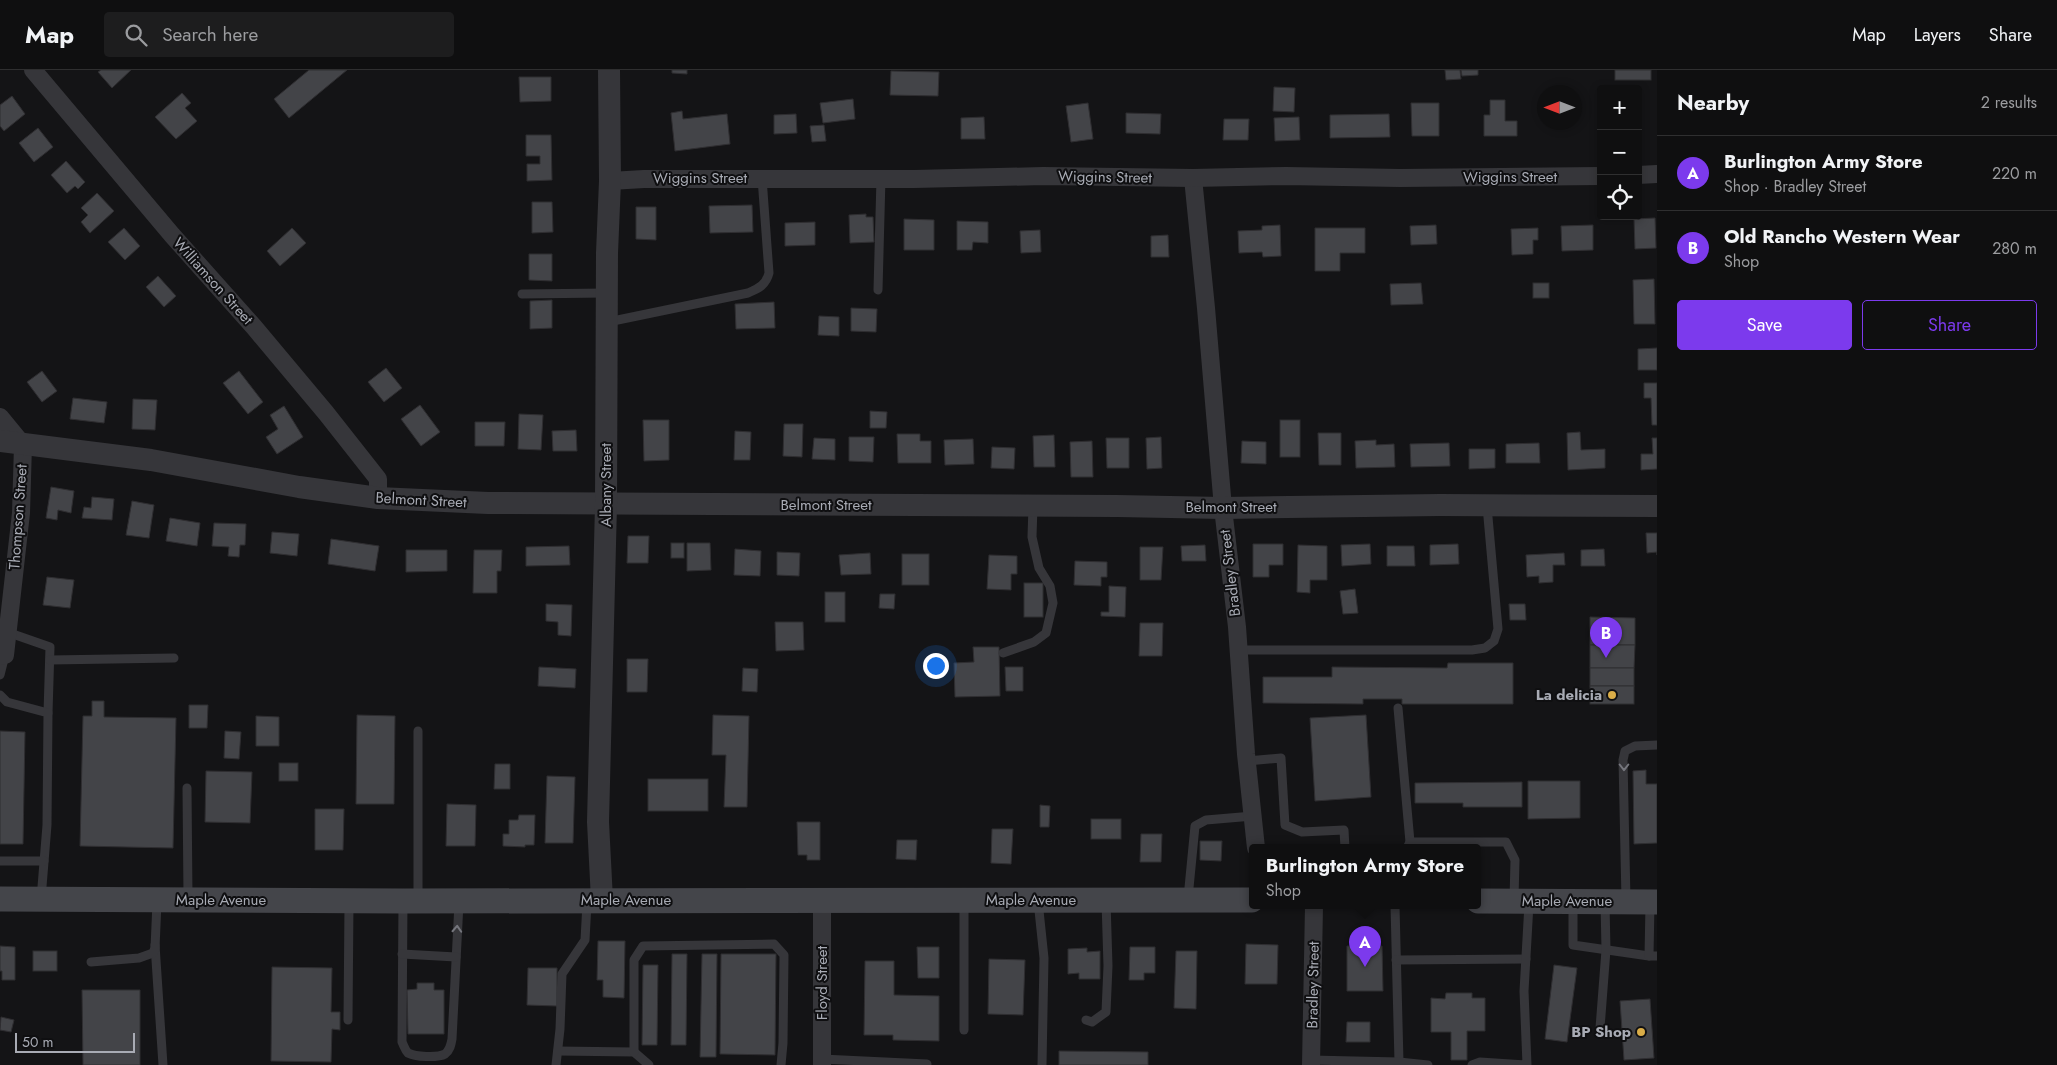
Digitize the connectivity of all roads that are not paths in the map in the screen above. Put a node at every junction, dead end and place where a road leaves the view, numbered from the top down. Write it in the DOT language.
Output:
graph roads {
  1 [pos="609,70"];
  2 [pos="40,74"];
  3 [pos="1657,174"];
  4 [pos="1642,175"];
  5 [pos="1597,176"];
  6 [pos="762,178"];
  7 [pos="881,178"];
  8 [pos="1192,178"];
  9 [pos="610,181"];
  10 [pos="878,290"];
  11 [pos="607,293"];
  12 [pos="522,294"];
  13 [pos="606,322"];
  14 [pos="0,417"];
  15 [pos="0,441"];
  16 [pos="23,445"];
  17 [pos="378,498"];
  18 [pos="606,504"];
  19 [pos="1033,505"];
  20 [pos="1487,506"];
  21 [pos="1657,506"];
  22 [pos="1223,508"];
  23 [pos="7,632"];
  24 [pos="1238,650"];
  25 [pos="1003,653"];
  26 [pos="2,655"];
  27 [pos="174,658"];
  28 [pos="50,660"];
  29 [pos="0,675"];
  30 [pos="0,695"];
  31 [pos="1398,708"];
  32 [pos="48,713"];
  33 [pos="418,731"];
  34 [pos="1657,745"];
  35 [pos="1247,761"];
  36 [pos="186,788"];
  37 [pos="1253,816"];
  38 [pos="1256,844"];
  39 [pos="1344,844"];
  40 [pos="1409,844"];
  41 [pos="1441,844"];
  42 [pos="0,861"];
  43 [pos="44,861"];
  44 [pos="0,899"];
  45 [pos="41,899"];
  46 [pos="157,900"];
  47 [pos="188,900"];
  48 [pos="349,900"];
  49 [pos="595,900"];
  50 [pos="1038,900"];
  51 [pos="1106,900"];
  52 [pos="1188,900"];
  53 [pos="1249,900"];
  54 [pos="410,901"];
  55 [pos="459,901"];
  56 [pos="822,901"];
  57 [pos="964,901"];
  58 [pos="1481,901"];
  59 [pos="1521,901"];
  60 [pos="1573,901"];
  61 [pos="1616,901"];
  62 [pos="1654,902"];
  63 [pos="1314,909"];
  64 [pos="1395,909"];
  65 [pos="156,945"];
  66 [pos="1606,950"];
  67 [pos="402,954"];
  68 [pos="1653,956"];
  69 [pos="456,957"];
  70 [pos="1526,959"];
  71 [pos="1396,960"];
  72 [pos="91,962"];
  73 [pos="348,1020"];
  74 [pos="1086,1020"];
  75 [pos="1600,1028"];
  76 [pos="964,1030"];
  77 [pos="558,1051"];
  78 [pos="634,1052"];
  79 [pos="822,1062"];
  80 [pos="1399,1062"];
  81 [pos="1311,1063"];
  82 [pos="927,1064"];
  83 [pos="163,1065"];
  84 [pos="556,1065"];
  85 [pos="649,1065"];
  86 [pos="781,1065"];
  87 [pos="1042,1065"];
  88 [pos="1428,1065"];
  89 [pos="1472,1065"];
  90 [pos="1527,1065"];
  1 -- 9 [label="street, Albany Street"];
  2 -- 17 [label="street, Williamson Street"];
  3 -- 4 [label="street"];
  5 -- 8 [label="street, Wiggins Street"];
  6 -- 7 [label="street, Wiggins Street"];
  6 -- 9 [label="street, Wiggins Street"];
  6 -- 13 [label="lane"];
  7 -- 8 [label="street, Wiggins Street"];
  7 -- 10 [label="lane"];
  8 -- 22 [label="street, Bradley Street"];
  9 -- 11 [label="street, Albany Street"];
  11 -- 12 [label="lane"];
  11 -- 13 [label="street, Albany Street"];
  13 -- 18 [label="street, Albany Street"];
  14 -- 16 [label="street, Thompson Street"];
  15 -- 16 [label="street, Belmont Street"];
  16 -- 17 [label="street, Belmont Street"];
  16 -- 23 [label="street, Thompson Street"];
  17 -- 18 [label="street, Belmont Street"];
  18 -- 19 [label="street, Belmont Street"];
  18 -- 49 [label="street, Albany Street"];
  19 -- 22 [label="street, Belmont Street"];
  19 -- 25 [label="lane"];
  20 -- 21 [label="street, Belmont Street"];
  20 -- 22 [label="street, Belmont Street"];
  20 -- 24 [label="lane"];
  22 -- 24 [label="street, Bradley Street"];
  23 -- 26 [label="street, Thompson Street"];
  23 -- 28 [label="lane"];
  24 -- 35 [label="street, Bradley Street"];
  26 -- 29 [label="lane"];
  27 -- 28 [label="lane"];
  28 -- 32 [label="lane"];
  30 -- 32 [label="lane"];
  31 -- 40 [label="lane"];
  32 -- 43 [label="lane"];
  33 -- 54 [label="lane"];
  34 -- 61 [label="lane, one-way"];
  35 -- 37 [label="street, Bradley Street"];
  35 -- 39 [label="lane"];
  36 -- 47 [label="lane"];
  37 -- 38 [label="street, Bradley Street"];
  37 -- 52 [label="lane"];
  41 -- 59 [label="lane"];
  42 -- 43 [label="lane"];
  43 -- 45 [label="lane"];
  44 -- 45 [label="main road, Maple Avenue"];
  45 -- 46 [label="main road, Maple Avenue"];
  46 -- 47 [label="main road, Maple Avenue"];
  46 -- 65 [label="lane"];
  47 -- 48 [label="main road, Maple Avenue"];
  48 -- 54 [label="main road, Maple Avenue"];
  48 -- 73 [label="lane"];
  49 -- 55 [label="main road, Maple Avenue"];
  49 -- 56 [label="main road, Maple Avenue"];
  49 -- 77 [label="lane"];
  50 -- 51 [label="main road, Maple Avenue"];
  50 -- 57 [label="main road, Maple Avenue"];
  50 -- 87 [label="lane"];
  51 -- 52 [label="main road, Maple Avenue"];
  51 -- 74 [label="lane"];
  52 -- 53 [label="main road, Maple Avenue"];
  54 -- 55 [label="main road, Maple Avenue"];
  54 -- 67 [label="lane"];
  69 -- 55 [label="lane, one-way"];
  56 -- 57 [label="main road, Maple Avenue"];
  56 -- 79 [label="street, Floyd Street"];
  57 -- 76 [label="lane"];
  58 -- 59 [label="main road, Maple Avenue"];
  59 -- 60 [label="main road, Maple Avenue"];
  59 -- 70 [label="lane"];
  60 -- 61 [label="main road, Maple Avenue"];
  60 -- 66 [label="lane"];
  61 -- 62 [label="main road, Maple Avenue"];
  61 -- 66 [label="lane"];
  62 -- 68 [label="lane"];
  63 -- 81 [label="street, Bradley Street"];
  64 -- 71 [label="lane"];
  65 -- 72 [label="lane"];
  65 -- 83 [label="lane"];
  66 -- 68 [label="lane"];
  66 -- 75 [label="lane"];
  67 -- 69 [label="lane"];
  67 -- 69 [label="lane"];
  70 -- 71 [label="lane"];
  70 -- 90 [label="lane"];
  71 -- 80 [label="lane"];
  77 -- 78 [label="lane"];
  77 -- 84 [label="lane"];
  78 -- 85 [label="lane"];
  78 -- 86 [label="lane"];
  79 -- 82 [label="lane"];
  80 -- 81 [label="lane"];
  80 -- 88 [label="lane"];
  89 -- 90 [label="lane"];
}
